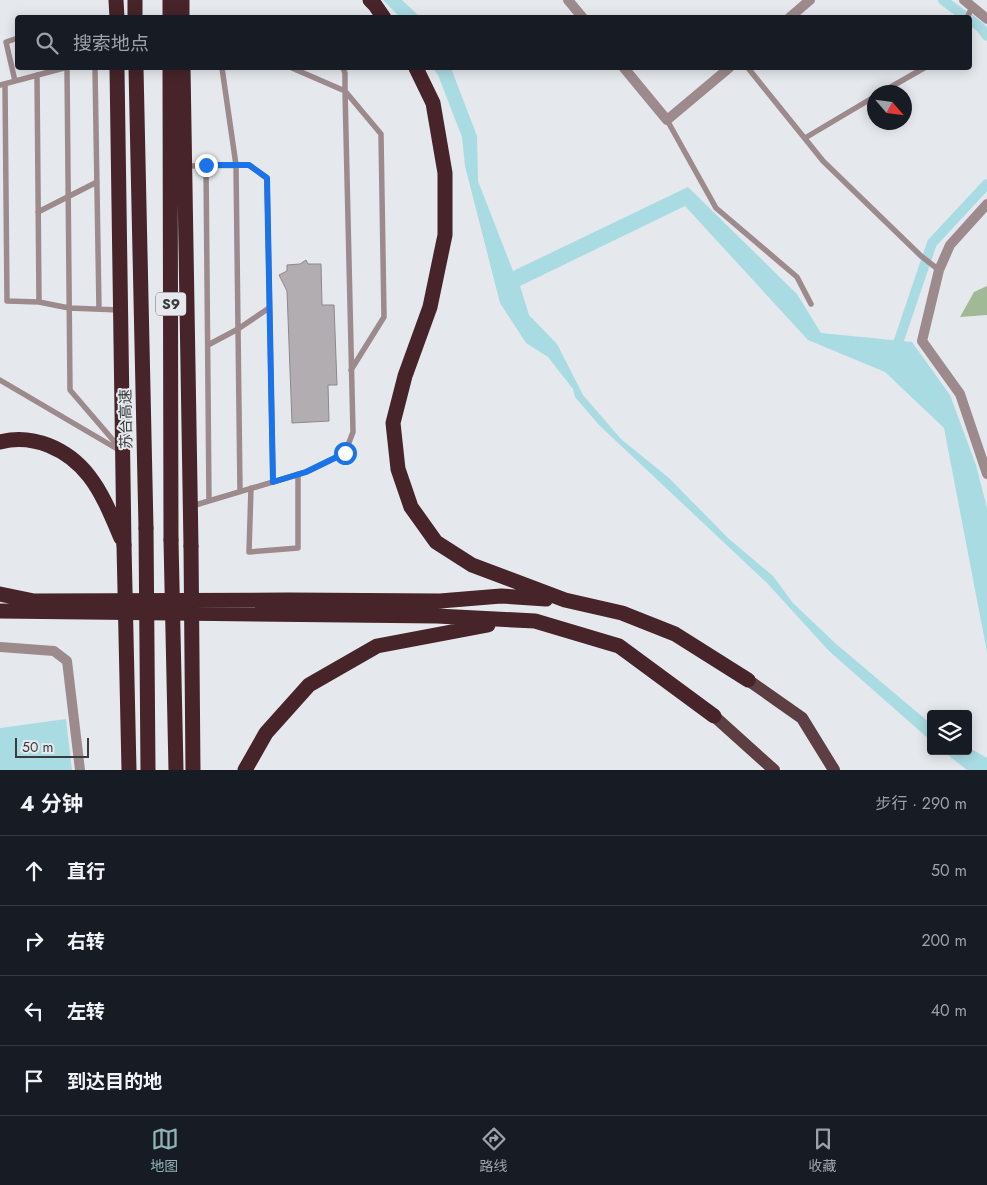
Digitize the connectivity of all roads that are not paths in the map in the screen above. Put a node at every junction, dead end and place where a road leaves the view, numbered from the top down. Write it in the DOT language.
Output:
graph roads {
  1 [pos="370,0"];
  2 [pos="568,0"];
  3 [pos="810,0"];
  4 [pos="968,3"];
  5 [pos="382,15"];
  6 [pos="580,15"];
  7 [pos="792,15"];
  8 [pos="987,19"];
  9 [pos="15,39"];
  10 [pos="57,70"];
  11 [pos="65,70"];
  12 [pos="95,70"];
  13 [pos="118,70"];
  14 [pos="136,70"];
  15 [pos="170,70"];
  16 [pos="183,70"];
  17 [pos="222,70"];
  18 [pos="297,70"];
  19 [pos="344,70"];
  20 [pos="417,70"];
  21 [pos="626,70"];
  22 [pos="728,70"];
  23 [pos="750,70"];
  24 [pos="920,70"];
  25 [pos="37,75"];
  26 [pos="16,81"];
  27 [pos="2,85"];
  28 [pos="894,85"];
  29 [pos="345,91"];
  30 [pos="867,101"];
  31 [pos="667,120"];
  32 [pos="805,138"];
  33 [pos="206,165"];
  34 [pos="236,165"];
  35 [pos="185,166"];
  36 [pos="97,182"];
  37 [pos="68,197"];
  38 [pos="987,204"];
  39 [pos="38,212"];
  40 [pos="938,270"];
  41 [pos="39,302"];
  42 [pos="811,304"];
  43 [pos="69,308"];
  44 [pos="270,308"];
  45 [pos="99,309"];
  46 [pos="121,310"];
  47 [pos="238,329"];
  48 [pos="208,345"];
  49 [pos="351,370"];
  50 [pos="0,380"];
  51 [pos="0,442"];
  52 [pos="123,452"];
  53 [pos="298,474"];
  54 [pos="987,474"];
  55 [pos="273,482"];
  56 [pos="251,488"];
  57 [pos="240,491"];
  58 [pos="209,501"];
  59 [pos="190,507"];
  60 [pos="124,545"];
  61 [pos="0,594"];
  62 [pos="565,600"];
  63 [pos="0,611"];
  64 [pos="514,620"];
  65 [pos="0,647"];
  66 [pos="748,680"];
  67 [pos="714,716"];
  68 [pos="80,770"];
  69 [pos="129,770"];
  70 [pos="148,770"];
  71 [pos="176,770"];
  72 [pos="194,770"];
  73 [pos="245,770"];
  74 [pos="774,770"];
  75 [pos="834,770"];
  1 -- 5 [label="highway"];
  2 -- 6 [label="street"];
  3 -- 7 [label="street"];
  4 -- 8 [label="street"];
  9 -- 26 [label="lane"];
  10 -- 25 [label="lane"];
  11 -- 37 [label="lane"];
  12 -- 36 [label="lane"];
  13 -- 46 [label="highway"];
  14 -- 70 [label="highway, 苏台高速 / S9, bridge"];
  15 -- 71 [label="highway, S9, bridge"];
  16 -- 35 [label="highway"];
  17 -- 34 [label="lane"];
  18 -- 29 [label="lane"];
  19 -- 29 [label="lane"];
  20 -- 62 [label="highway"];
  21 -- 31 [label="street"];
  22 -- 31 [label="street"];
  23 -- 32 [label="lane"];
  24 -- 28 [label="lane"];
  25 -- 26 [label="lane"];
  25 -- 39 [label="lane"];
  26 -- 27 [label="lane"];
  27 -- 41 [label="lane"];
  29 -- 49 [label="lane"];
  29 -- 49 [label="lane"];
  30 -- 32 [label="lane"];
  31 -- 42 [label="lane"];
  32 -- 40 [label="lane"];
  33 -- 34 [label="lane"];
  33 -- 35 [label="lane"];
  33 -- 48 [label="lane"];
  34 -- 44 [label="lane"];
  34 -- 47 [label="lane"];
  35 -- 59 [label="highway"];
  36 -- 37 [label="lane"];
  36 -- 45 [label="lane"];
  37 -- 39 [label="lane"];
  37 -- 43 [label="lane"];
  38 -- 40 [label="street"];
  39 -- 41 [label="lane"];
  40 -- 54 [label="street"];
  41 -- 43 [label="lane"];
  43 -- 45 [label="lane"];
  43 -- 52 [label="lane"];
  44 -- 47 [label="lane"];
  44 -- 55 [label="lane"];
  45 -- 46 [label="lane"];
  46 -- 52 [label="highway"];
  47 -- 48 [label="lane"];
  47 -- 57 [label="lane"];
  48 -- 58 [label="lane"];
  49 -- 53 [label="lane"];
  50 -- 52 [label="lane"];
  51 -- 60 [label="highway"];
  52 -- 60 [label="highway"];
  53 -- 55 [label="lane"];
  53 -- 56 [label="lane"];
  55 -- 56 [label="lane"];
  56 -- 57 [label="lane"];
  57 -- 58 [label="lane"];
  58 -- 59 [label="lane"];
  59 -- 72 [label="highway, bridge"];
  60 -- 69 [label="highway, bridge"];
  61 -- 62 [label="highway"];
  62 -- 66 [label="highway"];
  63 -- 64 [label="highway"];
  64 -- 67 [label="highway"];
  64 -- 73 [label="highway"];
  65 -- 68 [label="street"];
  66 -- 75 [label="main road"];
  67 -- 74 [label="main road"];
}
